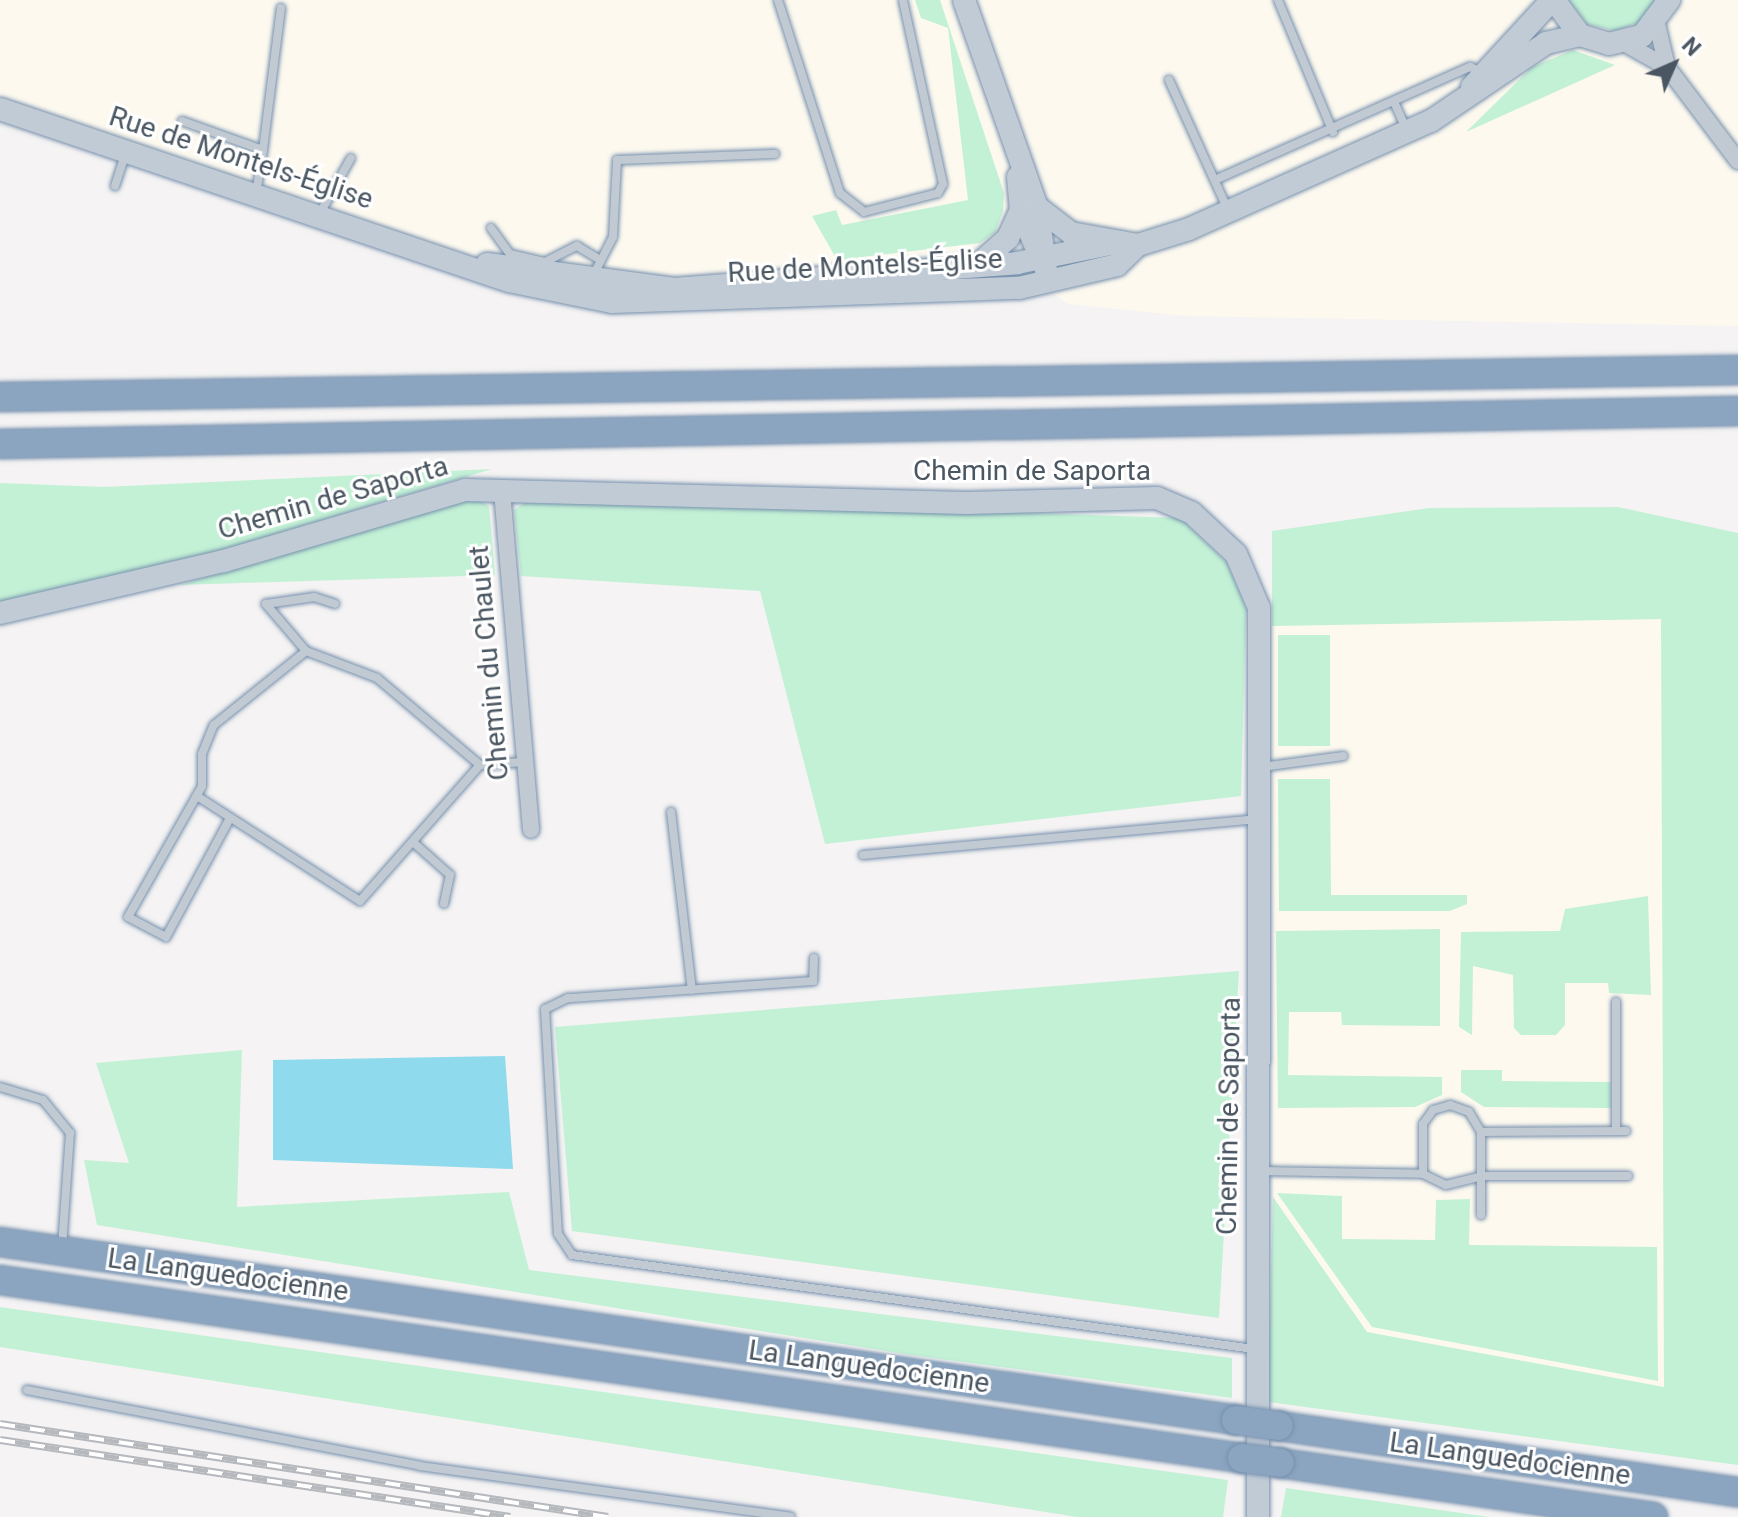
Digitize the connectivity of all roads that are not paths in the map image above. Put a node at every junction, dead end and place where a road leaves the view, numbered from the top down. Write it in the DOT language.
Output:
graph roads {
  1 [pos="778,0"];
  2 [pos="903,0"];
  3 [pos="964,0"];
  4 [pos="1278,0"];
  5 [pos="1553,0"];
  6 [pos="1672,1"];
  7 [pos="281,8"];
  8 [pos="1657,24"];
  9 [pos="1580,35"];
  10 [pos="1624,43"];
  11 [pos="1667,67"];
  12 [pos="1482,73"];
  13 [pos="1169,80"];
  14 [pos="1464,98"];
  15 [pos="1395,104"];
  16 [pos="0,109"];
  17 [pos="182,121"];
  18 [pos="1333,132"];
  19 [pos="1407,132"];
  20 [pos="263,150"];
  21 [pos="126,151"];
  22 [pos="775,154"];
  23 [pos="351,158"];
  24 [pos="1738,161"];
  25 [pos="1217,179"];
  26 [pos="115,186"];
  27 [pos="256,195"];
  28 [pos="1029,209"];
  29 [pos="1229,211"];
  30 [pos="319,215"];
  31 [pos="491,228"];
  32 [pos="1129,243"];
  33 [pos="1044,258"];
  34 [pos="599,259"];
  35 [pos="977,266"];
  36 [pos="1049,283"];
  37 [pos="589,290"];
  38 [pos="1738,370"];
  39 [pos="0,397"];
  40 [pos="1738,411"];
  41 [pos="0,444"];
  42 [pos="502,491"];
  43 [pos="335,604"];
  44 [pos="0,613"];
  45 [pos="306,651"];
  46 [pos="1343,756"];
  47 [pos="523,762"];
  48 [pos="480,765"];
  49 [pos="1262,767"];
  50 [pos="197,796"];
  51 [pos="671,812"];
  52 [pos="1261,819"];
  53 [pos="229,820"];
  54 [pos="531,830"];
  55 [pos="414,843"];
  56 [pos="863,855"];
  57 [pos="444,903"];
  58 [pos="814,958"];
  59 [pos="692,990"];
  60 [pos="1616,1002"];
  61 [pos="0,1087"];
  62 [pos="1481,1132"];
  63 [pos="1258,1171"];
  64 [pos="1423,1174"];
  65 [pos="1481,1176"];
  66 [pos="1628,1176"];
  67 [pos="1481,1215"];
  68 [pos="0,1242"];
  69 [pos="62,1251"];
  70 [pos="0,1280"];
  71 [pos="1254,1349"];
  72 [pos="27,1390"];
  73 [pos="1738,1492"];
  74 [pos="791,1517"];
  75 [pos="1258,1517"];
  76 [pos="1653,1517"];
  1 -- 2 [label="lane"];
  3 -- 28 [label="street"];
  4 -- 18 [label="lane"];
  5 -- 9 [label="street"];
  5 -- 12 [label="street"];
  6 -- 8 [label="street"];
  7 -- 20 [label="lane"];
  8 -- 10 [label="street"];
  8 -- 11 [label="street"];
  9 -- 10 [label="street"];
  9 -- 14 [label="street"];
  10 -- 11 [label="street"];
  11 -- 24 [label="street"];
  12 -- 14 [label="street"];
  12 -- 15 [label="lane"];
  13 -- 25 [label="lane"];
  14 -- 19 [label="street"];
  15 -- 18 [label="lane"];
  15 -- 19 [label="lane"];
  16 -- 21 [label="street, Rue de Montels-Église"];
  17 -- 20 [label="lane"];
  18 -- 25 [label="lane"];
  19 -- 29 [label="street"];
  20 -- 27 [label="lane"];
  21 -- 26 [label="lane"];
  21 -- 27 [label="street, Rue de Montels-Église"];
  22 -- 34 [label="lane"];
  23 -- 30 [label="lane"];
  25 -- 29 [label="lane"];
  27 -- 30 [label="street, Rue de Montels-Église"];
  28 -- 32 [label="street"];
  28 -- 33 [label="street"];
  28 -- 35 [label="street"];
  29 -- 32 [label="street"];
  30 -- 37 [label="street, Rue de Montels-Église"];
  31 -- 34 [label="lane"];
  32 -- 33 [label="street, Rue de Montels-Église"];
  32 -- 36 [label="street, Rue de Montels-Église"];
  33 -- 35 [label="street, Rue de Montels-Église"];
  33 -- 36 [label="street"];
  34 -- 37 [label="lane"];
  35 -- 37 [label="street, Rue de Montels-Église"];
  36 -- 37 [label="street, Rue de Montels-Église"];
  38 -- 39 [label="highway"];
  40 -- 41 [label="highway"];
  42 -- 44 [label="street, Chemin de Saporta"];
  42 -- 47 [label="street, Chemin du Chaulet"];
  42 -- 49 [label="street, Chemin de Saporta"];
  43 -- 45 [label="lane"];
  45 -- 48 [label="lane"];
  45 -- 50 [label="lane"];
  46 -- 49 [label="lane"];
  47 -- 48 [label="lane"];
  47 -- 54 [label="street, Chemin du Chaulet"];
  48 -- 55 [label="lane"];
  49 -- 52 [label="street, Chemin de Saporta"];
  50 -- 53 [label="lane"];
  50 -- 53 [label="lane"];
  51 -- 59 [label="lane"];
  52 -- 56 [label="lane"];
  52 -- 63 [label="street, Chemin de Saporta"];
  53 -- 55 [label="lane"];
  55 -- 57 [label="lane"];
  58 -- 59 [label="lane"];
  59 -- 71 [label="lane"];
  60 -- 62 [label="lane"];
  61 -- 69 [label="lane"];
  62 -- 64 [label="lane"];
  62 -- 65 [label="lane"];
  63 -- 64 [label="lane"];
  63 -- 71 [label="street, Chemin de Saporta"];
  64 -- 65 [label="lane"];
  65 -- 66 [label="lane"];
  65 -- 67 [label="lane"];
  68 -- 69 [label="highway, La Languedocienne"];
  69 -- 73 [label="highway, La Languedocienne, bridge"];
  70 -- 76 [label="highway, La Languedocienne, bridge"];
  71 -- 75 [label="street, Chemin de Saporta"];
  72 -- 74 [label="lane"];
}
